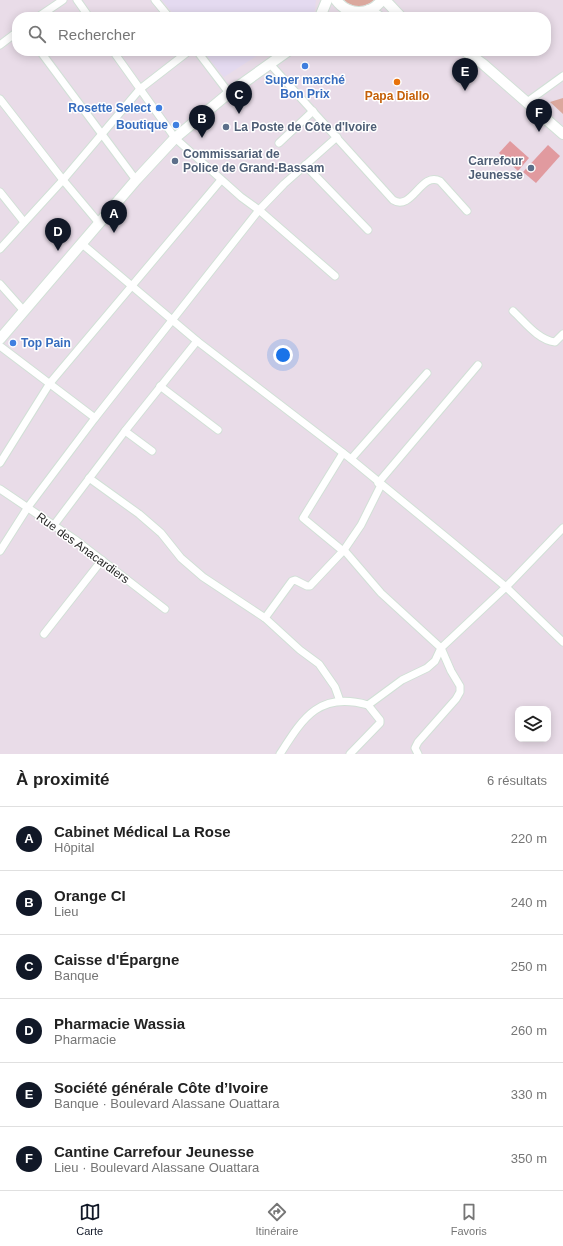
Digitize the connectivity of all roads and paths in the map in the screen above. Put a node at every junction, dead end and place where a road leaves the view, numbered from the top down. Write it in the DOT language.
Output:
graph roads {
  1 [pos="63,0"];
  2 [pos="77,0"];
  3 [pos="155,0"];
  4 [pos="327,0"];
  5 [pos="336,0"];
  6 [pos="383,0"];
  7 [pos="45,12"];
  8 [pos="85,12"];
  9 [pos="165,12"];
  10 [pos="322,12"];
  11 [pos="356,12"];
  12 [pos="364,12"];
  13 [pos="396,12"];
  14 [pos="12,36"];
  15 [pos="0,45"];
  16 [pos="44,56"];
  17 [pos="117,56"];
  18 [pos="183,56"];
  19 [pos="201,56"];
  20 [pos="281,56"];
  21 [pos="471,56"];
  22 [pos="270,64"];
  23 [pos="563,76"];
  24 [pos="140,89"];
  25 [pos="229,93"];
  26 [pos="0,99"];
  27 [pos="527,102"];
  28 [pos="313,111"];
  29 [pos="101,134"];
  30 [pos="563,134"];
  31 [pos="337,137"];
  32 [pos="175,138"];
  33 [pos="279,143"];
  34 [pos="305,165"];
  35 [pos="63,180"];
  36 [pos="136,180"];
  37 [pos="221,180"];
  38 [pos="0,192"];
  39 [pos="259,210"];
  40 [pos="467,211"];
  41 [pos="24,222"];
  42 [pos="99,223"];
  43 [pos="368,230"];
  44 [pos="81,243"];
  45 [pos="0,250"];
  46 [pos="335,276"];
  47 [pos="0,284"];
  48 [pos="132,285"];
  49 [pos="24,311"];
  50 [pos="513,311"];
  51 [pos="173,320"];
  52 [pos="563,334"];
  53 [pos="0,339"];
  54 [pos="197,341"];
  55 [pos="0,346"];
  56 [pos="478,365"];
  57 [pos="427,373"];
  58 [pos="50,383"];
  59 [pos="160,386"];
  60 [pos="95,418"];
  61 [pos="218,430"];
  62 [pos="125,431"];
  63 [pos="152,451"];
  64 [pos="343,453"];
  65 [pos="351,459"];
  66 [pos="0,463"];
  67 [pos="89,478"];
  68 [pos="379,484"];
  69 [pos="0,488"];
  70 [pos="28,507"];
  71 [pos="54,525"];
  72 [pos="563,528"];
  73 [pos="343,550"];
  74 [pos="0,551"];
  75 [pos="102,560"];
  76 [pos="506,587"];
  77 [pos="165,609"];
  78 [pos="265,618"];
  79 [pos="44,634"];
  80 [pos="563,642"];
  81 [pos="441,648"];
  82 [pos="340,701"];
  83 [pos="368,705"];
  84 [pos="280,754"];
  85 [pos="350,754"];
  86 [pos="418,754"];
  1 -- 7 [label="street"];
  2 -- 8 [label="street"];
  3 -- 9 [label="street"];
  4 -- 10 [label="street"];
  5 -- 11 [label="street"];
  6 -- 12 [label="street"];
  6 -- 13 [label="street"];
  14 -- 15 [label="street"];
  16 -- 29 [label="street"];
  17 -- 24 [label="street"];
  18 -- 24 [label="street"];
  19 -- 25 [label="street"];
  20 -- 22 [label="street"];
  21 -- 27 [label="street"];
  22 -- 25 [label="street"];
  22 -- 28 [label="street"];
  23 -- 27 [label="street"];
  24 -- 29 [label="street"];
  24 -- 32 [label="street"];
  25 -- 32 [label="street"];
  26 -- 35 [label="street"];
  27 -- 30 [label="street"];
  28 -- 31 [label="street"];
  28 -- 33 [label="street"];
  29 -- 35 [label="street"];
  29 -- 36 [label="street"];
  31 -- 34 [label="street"];
  31 -- 40 [label="street"];
  32 -- 36 [label="street"];
  32 -- 37 [label="street"];
  34 -- 39 [label="street"];
  34 -- 43 [label="street"];
  35 -- 41 [label="street"];
  35 -- 42 [label="street"];
  36 -- 42 [label="street"];
  37 -- 39 [label="street"];
  37 -- 48 [label="street"];
  38 -- 41 [label="street"];
  39 -- 46 [label="street"];
  39 -- 51 [label="street"];
  41 -- 45 [label="street"];
  42 -- 44 [label="street"];
  44 -- 48 [label="street"];
  44 -- 49 [label="street"];
  47 -- 49 [label="street"];
  48 -- 51 [label="street"];
  48 -- 58 [label="street"];
  49 -- 53 [label="street"];
  50 -- 52 [label="street"];
  51 -- 54 [label="street"];
  51 -- 60 [label="street"];
  54 -- 59 [label="street"];
  54 -- 64 [label="street"];
  55 -- 58 [label="street"];
  56 -- 68 [label="street"];
  57 -- 65 [label="street"];
  58 -- 60 [label="street"];
  58 -- 66 [label="street"];
  59 -- 61 [label="street"];
  59 -- 62 [label="street"];
  60 -- 70 [label="street"];
  62 -- 63 [label="street"];
  62 -- 67 [label="street"];
  64 -- 65 [label="street"];
  64 -- 73 [label="street"];
  65 -- 68 [label="street"];
  67 -- 71 [label="street"];
  67 -- 78 [label="street"];
  68 -- 73 [label="street"];
  68 -- 76 [label="street"];
  69 -- 70 [label="street, Rue des Anacardiers"];
  70 -- 71 [label="street, Rue des Anacardiers"];
  70 -- 74 [label="street"];
  71 -- 75 [label="street, Rue des Anacardiers"];
  72 -- 76 [label="street"];
  73 -- 78 [label="street"];
  73 -- 81 [label="street"];
  75 -- 77 [label="street, Rue des Anacardiers"];
  75 -- 79 [label="street"];
  76 -- 80 [label="street"];
  76 -- 81 [label="street"];
  78 -- 82 [label="street"];
  81 -- 83 [label="street"];
  81 -- 86 [label="street"];
  82 -- 83 [label="street"];
  82 -- 84 [label="street"];
  83 -- 85 [label="street"];
}
